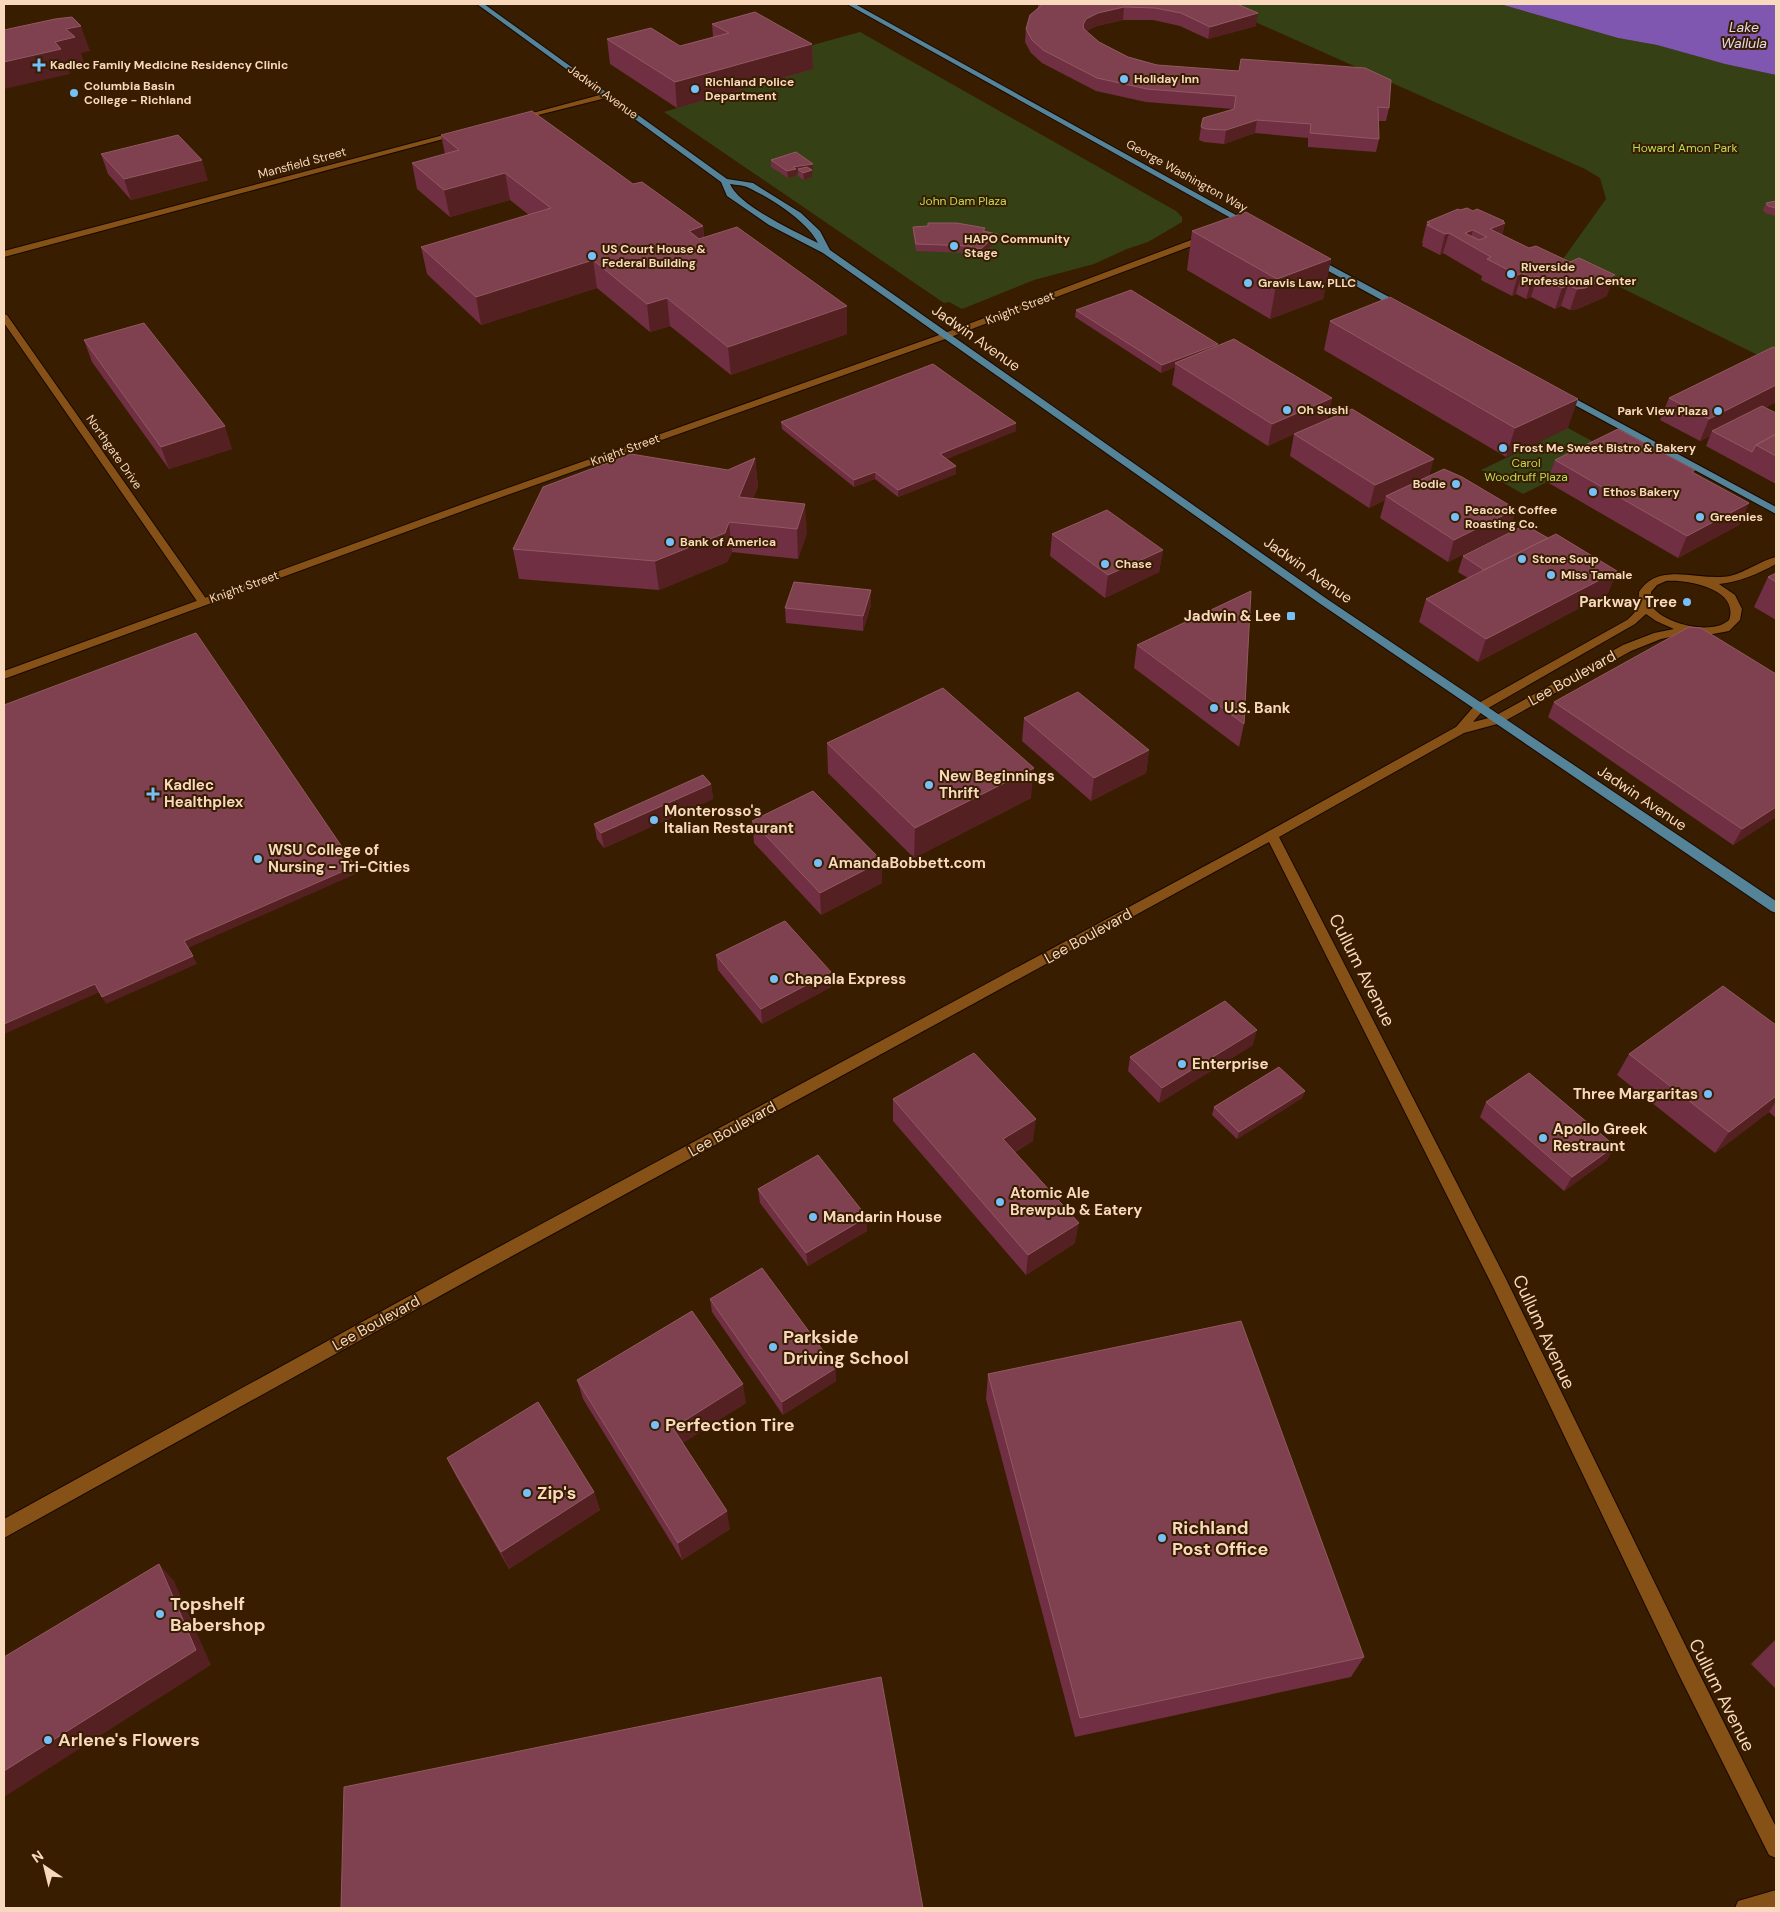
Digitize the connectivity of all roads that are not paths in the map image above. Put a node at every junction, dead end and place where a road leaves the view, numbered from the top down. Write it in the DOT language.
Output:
graph roads {
  1 [pos="480,4"];
  2 [pos="850,4"];
  3 [pos="607,95"];
  4 [pos="508,120"];
  5 [pos="470,130"];
  6 [pos="725,181"];
  7 [pos="1261,231"];
  8 [pos="1219,232"];
  9 [pos="826,251"];
  10 [pos="1303,253"];
  11 [pos="4,254"];
  12 [pos="1412,313"];
  13 [pos="4,317"];
  14 [pos="945,336"];
  15 [pos="1548,387"];
  16 [pos="1776,511"];
  17 [pos="1776,560"];
  18 [pos="1699,580"];
  19 [pos="203,602"];
  20 [pos="1646,604"];
  21 [pos="1686,630"];
  22 [pos="4,675"];
  23 [pos="1480,708"];
  24 [pos="1497,720"];
  25 [pos="1460,730"];
  26 [pos="1272,835"];
  27 [pos="1776,908"];
  28 [pos="4,1529"];
  29 [pos="1776,1848"];
  30 [pos="1776,1900"];
  31 [pos="1745,1908"];
  1 -- 3 [label="main road, Jadwin Avenue"];
  2 -- 7 [label="main road, George Washington Way"];
  3 -- 4 [label="street"];
  3 -- 6 [label="main road, Jadwin Avenue"];
  5 -- 11 [label="street, Mansfield Street"];
  6 -- 9 [label="main road, Jadwin Avenue"];
  6 -- 9 [label="main road, Jadwin Avenue"];
  8 -- 14 [label="street, Knight Street"];
  9 -- 14 [label="main road, Jadwin Avenue"];
  10 -- 12 [label="main road"];
  13 -- 19 [label="street, Northgate Drive"];
  14 -- 19 [label="street, Knight Street"];
  14 -- 23 [label="main road, Jadwin Avenue"];
  15 -- 16 [label="main road"];
  17 -- 18 [label="street, Lee Boulevard"];
  18 -- 20 [label="street, Lee Boulevard"];
  18 -- 21 [label="street, Lee Boulevard"];
  19 -- 22 [label="street, Knight Street"];
  20 -- 21 [label="street, Lee Boulevard"];
  20 -- 23 [label="street, Lee Boulevard"];
  21 -- 24 [label="street, Lee Boulevard"];
  23 -- 24 [label="main road, Jadwin Avenue"];
  23 -- 25 [label="street, Lee Boulevard"];
  24 -- 25 [label="street, Lee Boulevard"];
  24 -- 27 [label="main road, Jadwin Avenue"];
  25 -- 26 [label="street, Lee Boulevard"];
  26 -- 28 [label="street, Lee Boulevard"];
  26 -- 29 [label="street, Cullum Avenue"];
  30 -- 31 [label="street"];
}
